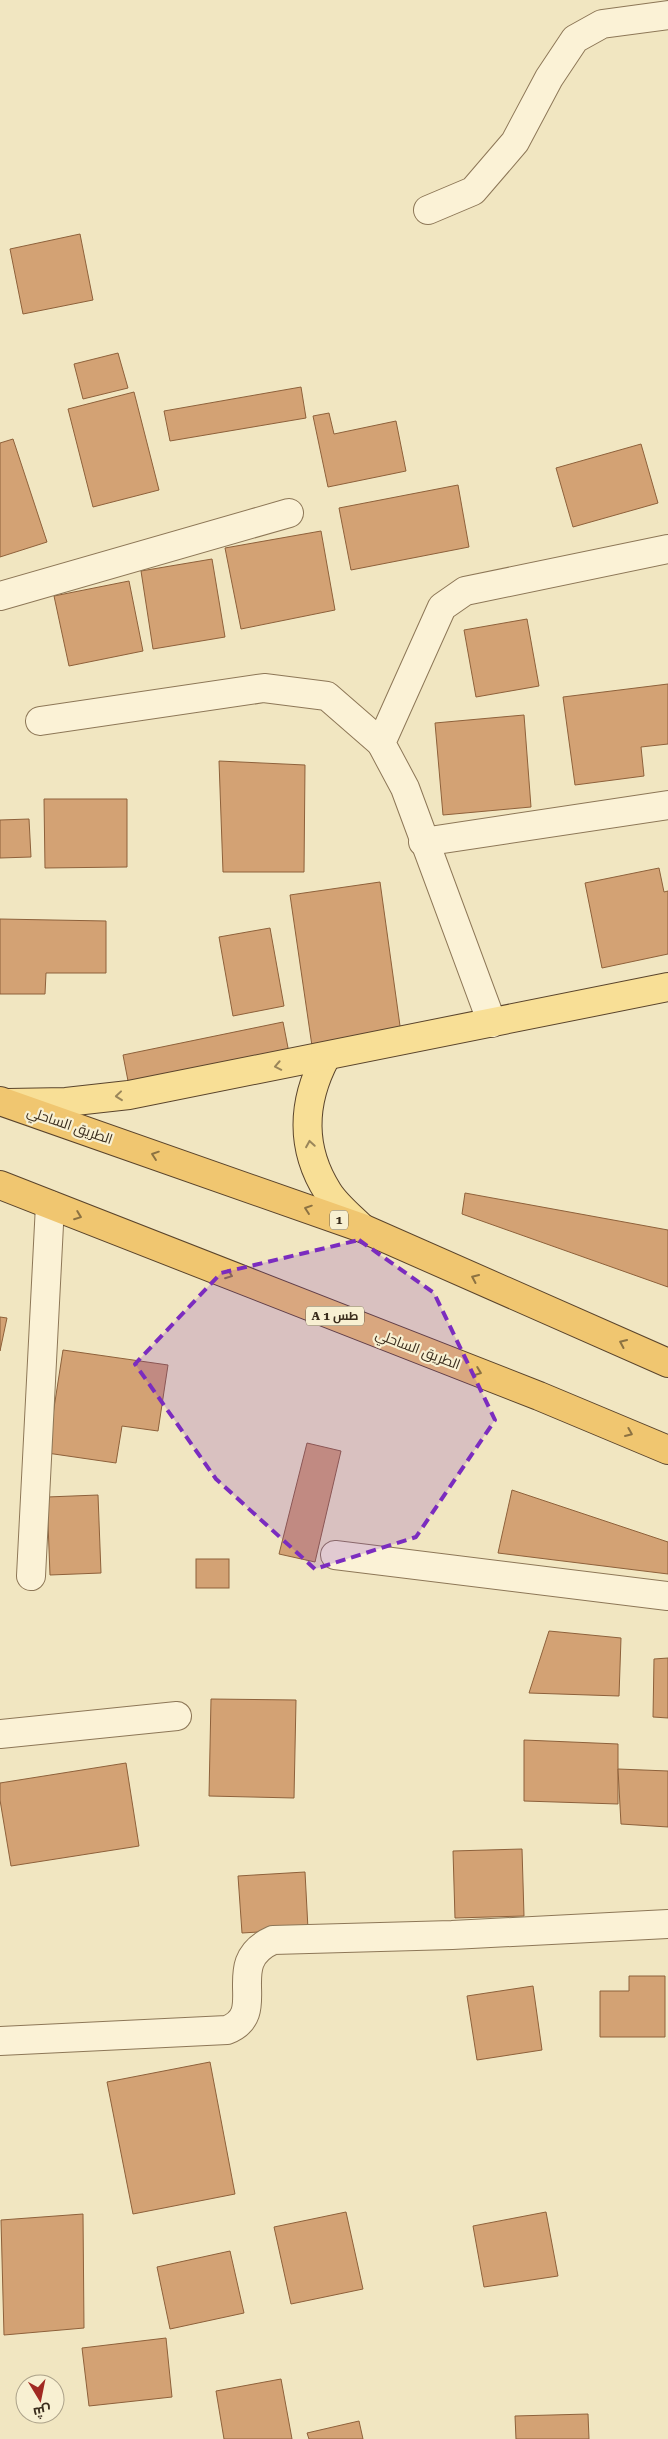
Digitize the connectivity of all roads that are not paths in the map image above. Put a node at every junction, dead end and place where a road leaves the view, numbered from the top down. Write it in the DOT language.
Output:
graph roads {
  1 [pos="668,14"];
  2 [pos="428,210"];
  3 [pos="288,512"];
  4 [pos="668,549"];
  5 [pos="0,596"];
  6 [pos="40,721"];
  7 [pos="381,743"];
  8 [pos="668,805"];
  9 [pos="423,842"];
  10 [pos="668,987"];
  11 [pos="492,1023"];
  12 [pos="326,1057"];
  13 [pos="3,1102"];
  14 [pos="0,1185"];
  15 [pos="50,1205"];
  16 [pos="362,1228"];
  17 [pos="668,1363"];
  18 [pos="668,1450"];
  19 [pos="335,1555"];
  20 [pos="32,1576"];
  21 [pos="668,1596"];
  22 [pos="176,1716"];
  23 [pos="0,1734"];
  24 [pos="668,1924"];
  25 [pos="0,2041"];
  1 -- 2 [label="street"];
  3 -- 5 [label="street"];
  4 -- 7 [label="street"];
  6 -- 7 [label="street"];
  7 -- 9 [label="street"];
  8 -- 9 [label="street"];
  9 -- 11 [label="street"];
  10 -- 11 [label="main road"];
  11 -- 12 [label="main road"];
  12 -- 13 [label="main road, one-way"];
  16 -- 12 [label="main road, one-way"];
  16 -- 13 [label="highway, الطريق الساحلي / 1, one-way"];
  14 -- 15 [label="highway, الطريق الساحلي / A 1 طس"];
  15 -- 18 [label="highway, الطريق الساحلي / A 1 طس, one-way"];
  15 -- 20 [label="street"];
  17 -- 16 [label="highway, الطريق الساحلي / 1, one-way"];
  19 -- 21 [label="street"];
  22 -- 23 [label="street"];
  24 -- 25 [label="street"];
}
